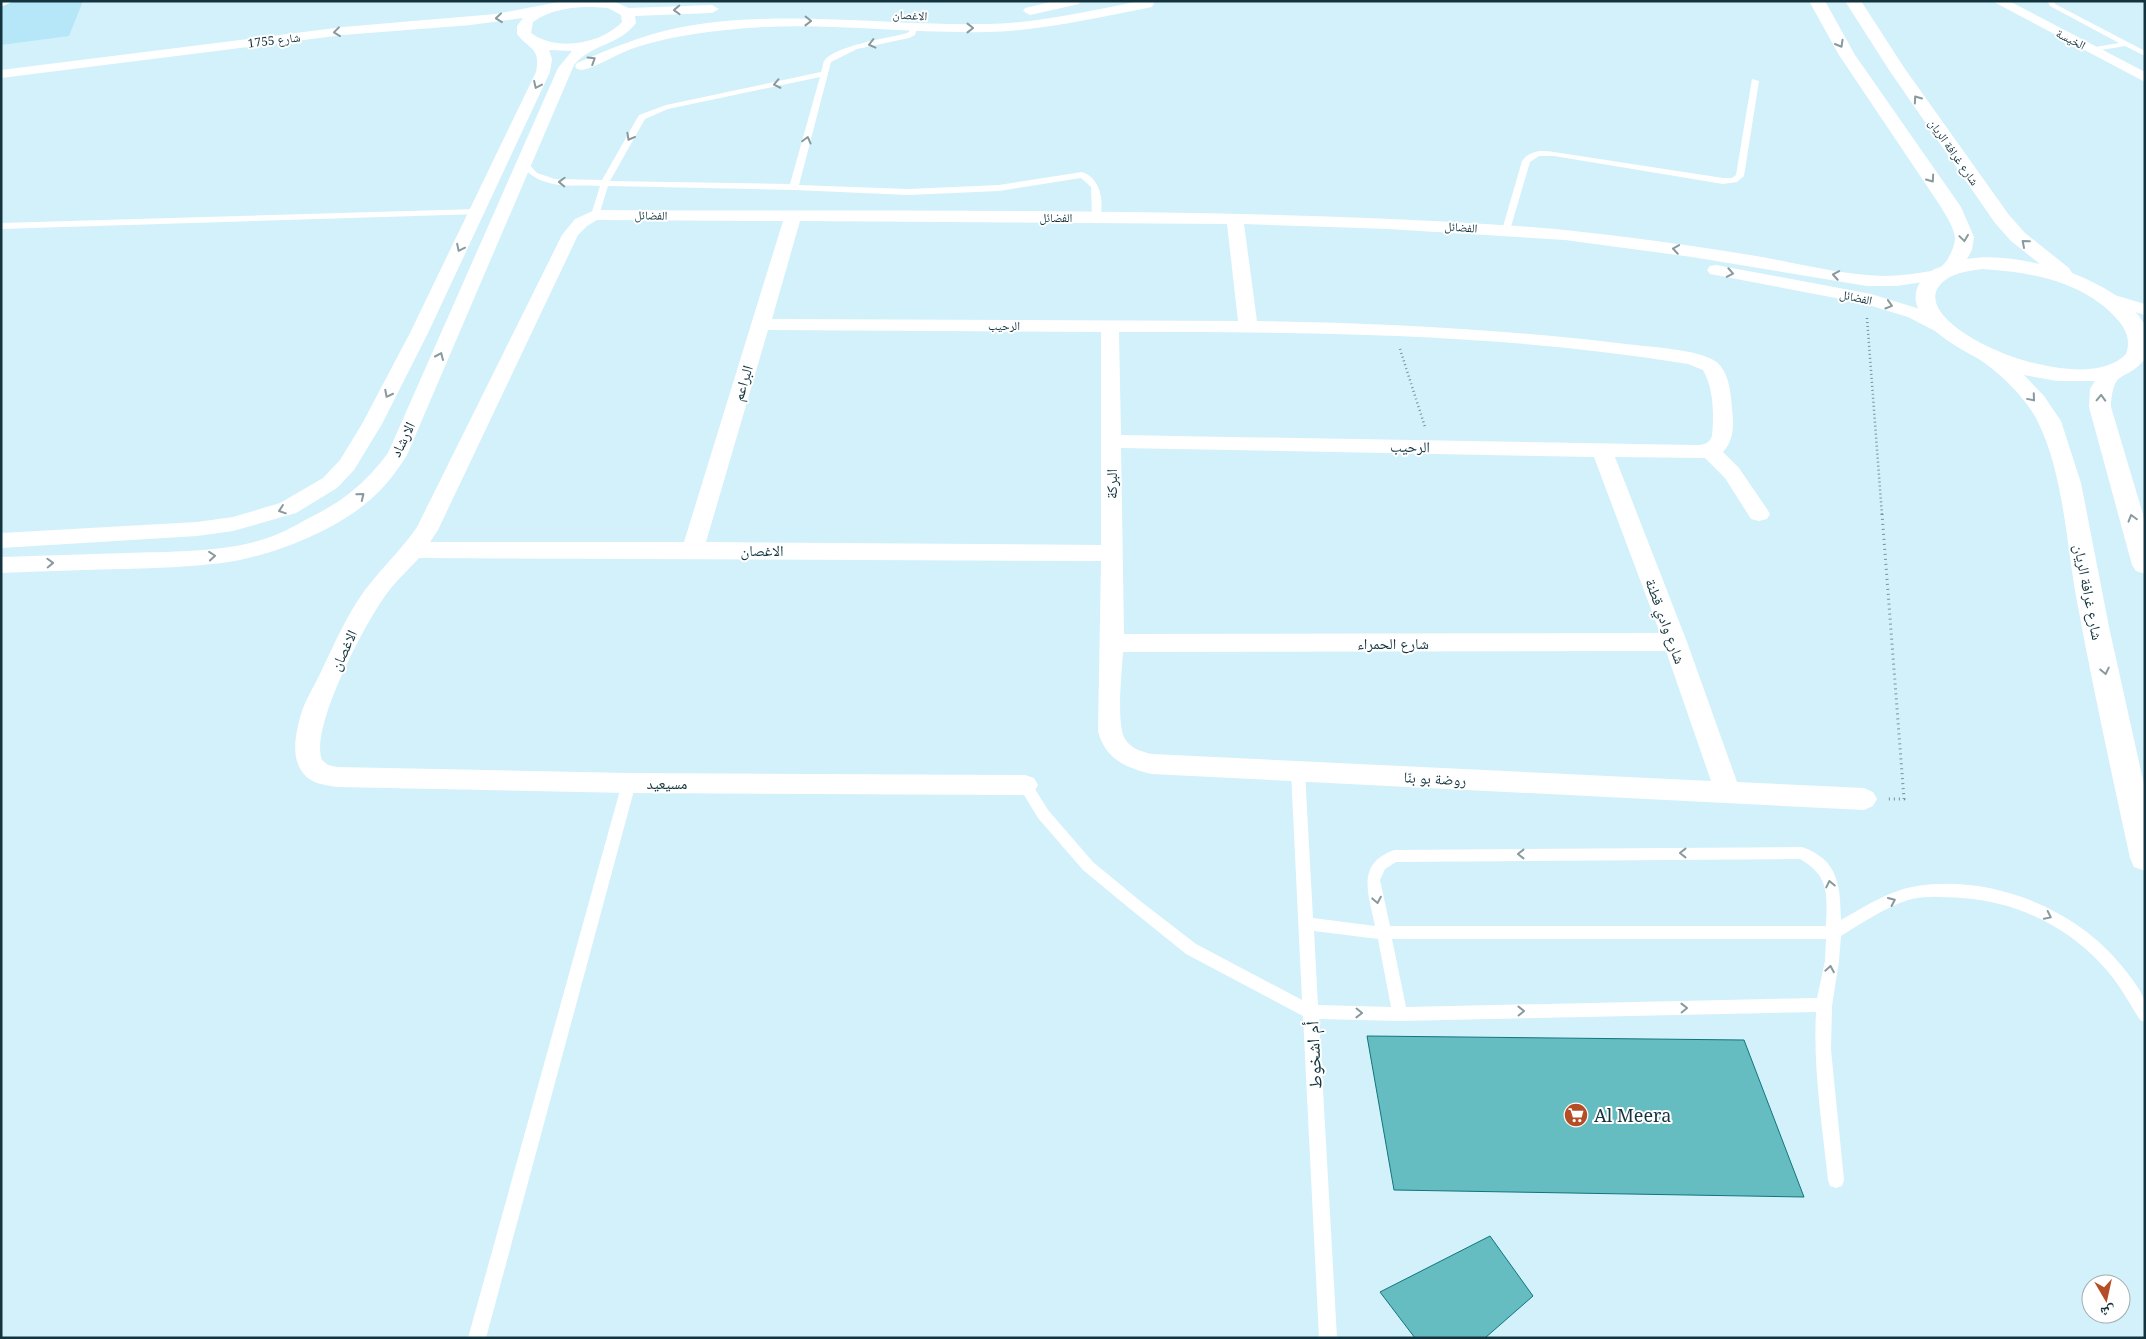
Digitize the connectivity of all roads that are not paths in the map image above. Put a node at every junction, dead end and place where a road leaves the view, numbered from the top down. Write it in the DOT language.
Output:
graph roads {
  1 [pos="11,1"];
  2 [pos="1074,1"];
  3 [pos="1149,1"];
  4 [pos="1817,1"];
  5 [pos="1853,1"];
  6 [pos="1998,1"];
  7 [pos="2050,1"];
  8 [pos="567,3"];
  9 [pos="612,3"];
  10 [pos="1,5"];
  11 [pos="547,9"];
  12 [pos="849,10"];
  13 [pos="626,12"];
  14 [pos="723,16"];
  15 [pos="914,26"];
  16 [pos="621,32"];
  17 [pos="529,37"];
  18 [pos="594,43"];
  19 [pos="2125,44"];
  20 [pos="2092,50"];
  21 [pos="2145,54"];
  22 [pos="1,74"];
  23 [pos="824,74"];
  24 [pos="2145,78"];
  25 [pos="1755,81"];
  26 [pos="1,83"];
  27 [pos="556,92"];
  28 [pos="524,164"];
  29 [pos="605,182"];
  30 [pos="794,187"];
  31 [pos="477,212"];
  32 [pos="590,217"];
  33 [pos="793,217"];
  34 [pos="1096,218"];
  35 [pos="1235,218"];
  36 [pos="1,226"];
  37 [pos="1506,230"];
  38 [pos="1528,232"];
  39 [pos="1944,271"];
  40 [pos="2077,283"];
  41 [pos="2104,297"];
  42 [pos="2145,310"];
  43 [pos="760,324"];
  44 [pos="1110,326"];
  45 [pos="1248,326"];
  46 [pos="1944,328"];
  47 [pos="1984,353"];
  48 [pos="2129,365"];
  49 [pos="1111,441"];
  50 [pos="1602,451"];
  51 [pos="1710,451"];
  52 [pos="1758,514"];
  53 [pos="1,541"];
  54 [pos="413,550"];
  55 [pos="693,550"];
  56 [pos="1112,553"];
  57 [pos="1,565"];
  58 [pos="2145,565"];
  59 [pos="1674,642"];
  60 [pos="1112,643"];
  61 [pos="312,766"];
  62 [pos="1298,772"];
  63 [pos="630,783"];
  64 [pos="1025,784"];
  65 [pos="1728,792"];
  66 [pos="1864,799"];
  67 [pos="2145,858"];
  68 [pos="1306,924"];
  69 [pos="1834,932"];
  70 [pos="1383,933"];
  71 [pos="1824,1005"];
  72 [pos="1310,1012"];
  73 [pos="1400,1014"];
  74 [pos="2145,1015"];
  75 [pos="1836,1180"];
  76 [pos="477,1338"];
  77 [pos="1328,1338"];
  1 -- 10 [label="lane"];
  2 -- 12 [label="street, الاغصان"];
  15 -- 3 [label="street, الاغصان, one-way"];
  4 -- 39 [label="main road, one-way"];
  40 -- 5 [label="main road, شارع غرافة الريان, one-way"];
  6 -- 20 [label="street, الخيسة"];
  7 -- 19 [label="lane"];
  8 -- 9 [label="street, شارع 1755"];
  8 -- 11 [label="street, شارع 1755"];
  9 -- 13 [label="street"];
  11 -- 17 [label="street"];
  11 -- 22 [label="street, شارع 1755, one-way"];
  14 -- 13 [label="street, الاغصان, one-way"];
  13 -- 16 [label="street"];
  14 -- 15 [label="street, الاغصان, one-way"];
  14 -- 16 [label="street, الاغصان"];
  27 -- 14 [label="street, الاغصان, one-way"];
  15 -- 23 [label="lane, one-way"];
  16 -- 18 [label="street, الاغصان"];
  17 -- 18 [label="street, شارع 1755"];
  17 -- 26 [label="street, شارع 1755"];
  17 -- 31 [label="street, one-way"];
  18 -- 27 [label="street, الارشاد"];
  19 -- 20 [label="lane"];
  19 -- 21 [label="lane"];
  20 -- 24 [label="street, الخيسة"];
  23 -- 29 [label="lane, one-way"];
  30 -- 23 [label="lane, one-way"];
  25 -- 37 [label="lane"];
  27 -- 28 [label="street, الارشاد"];
  29 -- 28 [label="lane, one-way"];
  57 -- 28 [label="street, الارشاد, one-way"];
  29 -- 30 [label="lane"];
  29 -- 32 [label="lane"];
  30 -- 34 [label="lane"];
  31 -- 36 [label="lane"];
  31 -- 53 [label="street, one-way"];
  32 -- 33 [label="street, الفضائل"];
  32 -- 54 [label="street, الاغصان"];
  33 -- 34 [label="street, الفضائل"];
  33 -- 43 [label="street, البراعم"];
  34 -- 35 [label="street, الفضائل"];
  35 -- 37 [label="street, الفضائل"];
  35 -- 45 [label="street"];
  37 -- 38 [label="street, الفضائل"];
  39 -- 38 [label="street, الفضائل, one-way"];
  38 -- 46 [label="street, الفضائل, one-way"];
  39 -- 40 [label="main road"];
  39 -- 46 [label="main road"];
  40 -- 41 [label="main road"];
  41 -- 42 [label="street"];
  41 -- 48 [label="main road"];
  43 -- 44 [label="street, الرحيب"];
  43 -- 55 [label="street, البراعم"];
  44 -- 45 [label="street, الرحيب"];
  44 -- 49 [label="street, البركة"];
  45 -- 51 [label="street, الرحيب"];
  46 -- 47 [label="main road"];
  47 -- 48 [label="main road"];
  47 -- 67 [label="main road, شارع غرافة الريان, one-way"];
  58 -- 48 [label="main road, one-way"];
  49 -- 50 [label="street, الرحيب"];
  49 -- 56 [label="street, البركة"];
  50 -- 51 [label="street, الرحيب"];
  50 -- 59 [label="street, شارع وادي قطنة"];
  51 -- 52 [label="street"];
  54 -- 55 [label="street, الاغصان"];
  54 -- 61 [label="street, الاغصان"];
  55 -- 56 [label="street, الاغصان"];
  56 -- 60 [label="street, البركة"];
  59 -- 60 [label="street, شارع الحمراء"];
  59 -- 65 [label="street, شارع وادي قطنة"];
  60 -- 62 [label="street, روضة بو بنّا"];
  61 -- 63 [label="street, مسيعيد"];
  62 -- 65 [label="street, روضة بو بنّا"];
  62 -- 68 [label="lane, أم اشخوط"];
  63 -- 64 [label="street, مسيعيد"];
  63 -- 76 [label="lane"];
  64 -- 72 [label="lane"];
  65 -- 66 [label="street, روضة بو بنّا"];
  68 -- 70 [label="lane"];
  68 -- 72 [label="lane, أم اشخوط"];
  69 -- 70 [label="lane"];
  69 -- 70 [label="lane, one-way"];
  71 -- 69 [label="lane, one-way"];
  69 -- 74 [label="lane, one-way"];
  70 -- 73 [label="lane"];
  73 -- 71 [label="lane, one-way"];
  71 -- 75 [label="lane"];
  72 -- 73 [label="lane, one-way"];
  72 -- 77 [label="lane, أم اشخوط"];
}
